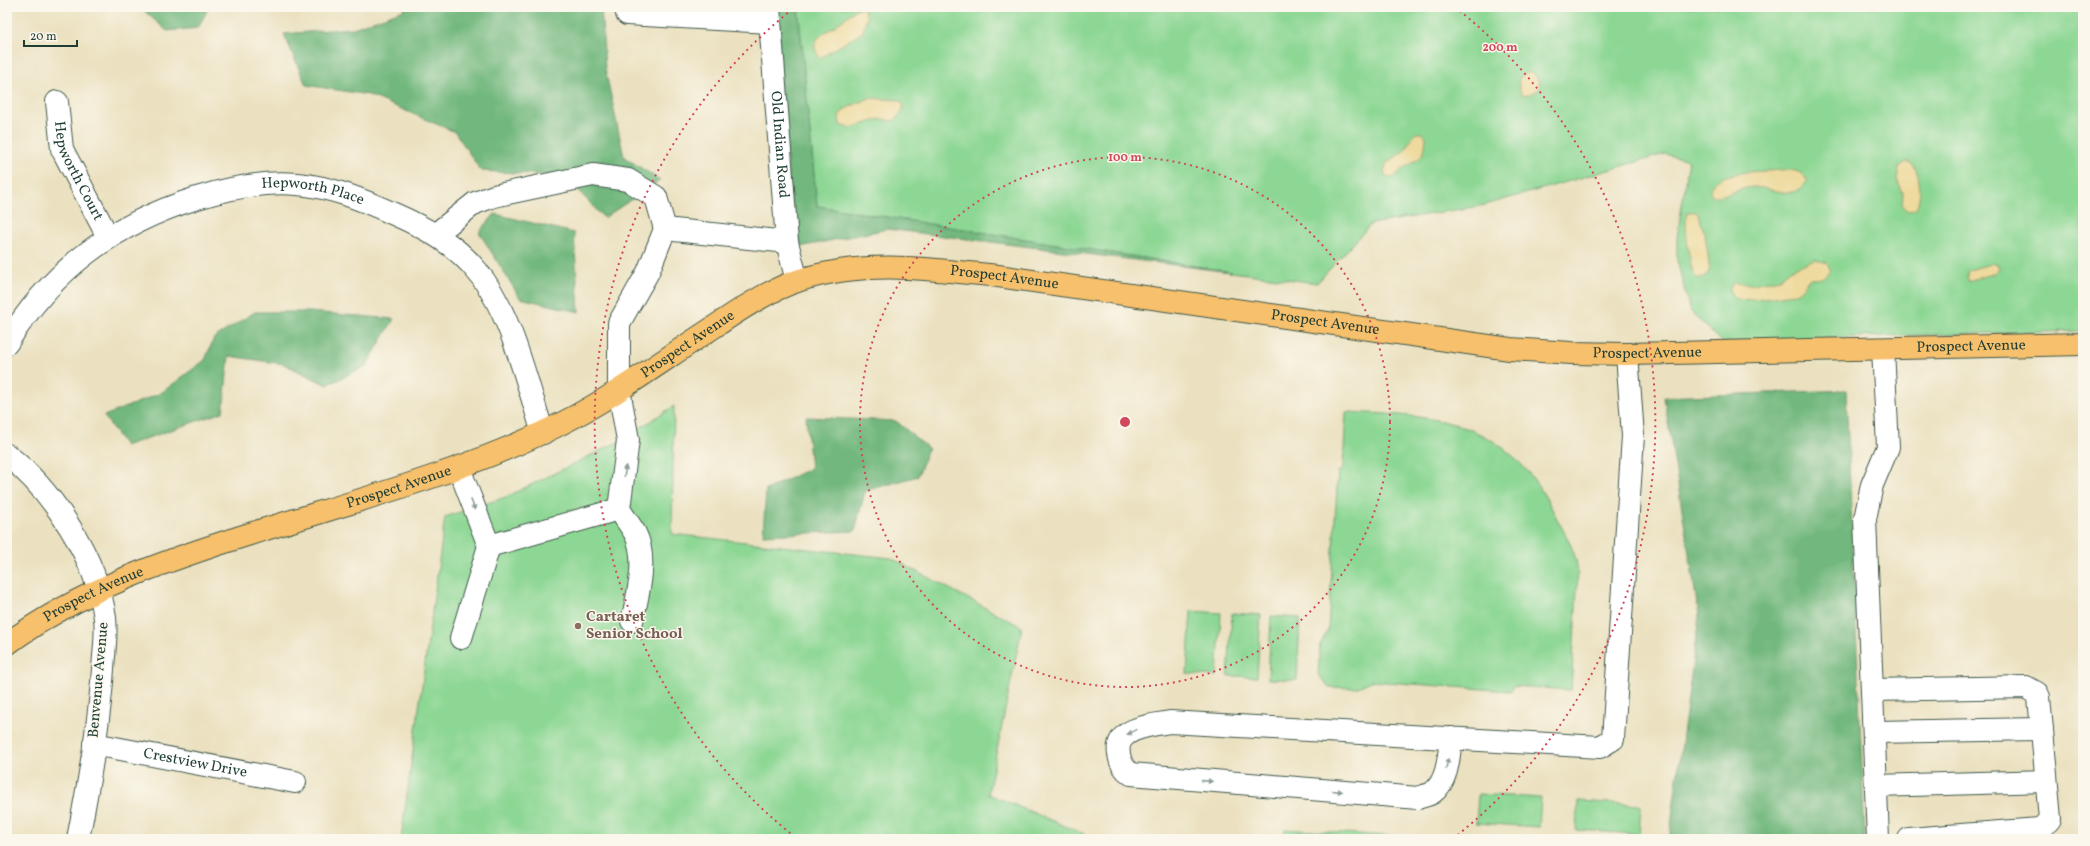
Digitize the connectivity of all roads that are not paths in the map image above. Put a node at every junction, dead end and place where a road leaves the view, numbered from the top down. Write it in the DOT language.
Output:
graph roads {
  1 [pos="627,7"];
  2 [pos="724,14"];
  3 [pos="770,14"];
  4 [pos="57,102"];
  5 [pos="665,229"];
  6 [pos="436,234"];
  7 [pos="108,237"];
  8 [pos="787,242"];
  9 [pos="797,281"];
  10 [pos="7,343"];
  11 [pos="2083,344"];
  12 [pos="1883,349"];
  13 [pos="1627,354"];
  14 [pos="619,390"];
  15 [pos="543,433"];
  16 [pos="7,456"];
  17 [pos="459,468"];
  18 [pos="619,510"];
  19 [pos="489,546"];
  20 [pos="99,590"];
  21 [pos="632,621"];
  22 [pos="461,638"];
  23 [pos="7,644"];
  24 [pos="1873,690"];
  25 [pos="2042,729"];
  26 [pos="1874,732"];
  27 [pos="1451,738"];
  28 [pos="94,744"];
  29 [pos="2046,781"];
  30 [pos="295,782"];
  31 [pos="1876,786"];
  32 [pos="78,839"];
  33 [pos="1878,839"];
  34 [pos="1909,839"];
  1 -- 2 [label="street"];
  2 -- 3 [label="street"];
  3 -- 8 [label="street, Old Indian Road"];
  4 -- 7 [label="street, Hepworth Court"];
  5 -- 6 [label="street"];
  5 -- 8 [label="street"];
  5 -- 14 [label="street"];
  6 -- 7 [label="street, Hepworth Place"];
  6 -- 15 [label="street, Hepworth Place"];
  7 -- 10 [label="street, Hepworth Place"];
  8 -- 9 [label="street, Old Indian Road"];
  9 -- 13 [label="main road, Prospect Avenue"];
  9 -- 14 [label="main road, Prospect Avenue"];
  11 -- 12 [label="main road, Prospect Avenue"];
  12 -- 13 [label="main road, Prospect Avenue"];
  12 -- 24 [label="street"];
  13 -- 27 [label="street"];
  14 -- 15 [label="main road, Prospect Avenue"];
  18 -- 14 [label="street, one-way"];
  15 -- 17 [label="main road, Prospect Avenue"];
  16 -- 20 [label="street, Benvenue Avenue"];
  17 -- 19 [label="street, one-way"];
  17 -- 20 [label="main road, Prospect Avenue"];
  18 -- 19 [label="street"];
  18 -- 21 [label="street"];
  19 -- 22 [label="street"];
  20 -- 23 [label="main road, Prospect Avenue"];
  20 -- 28 [label="street, Benvenue Avenue"];
  24 -- 25 [label="street"];
  24 -- 26 [label="street"];
  25 -- 26 [label="street"];
  25 -- 29 [label="street"];
  26 -- 31 [label="street"];
  27 -- 27 [label="street, one-way"];
  28 -- 30 [label="street, Crestview Drive"];
  28 -- 32 [label="street, Benvenue Avenue"];
  29 -- 31 [label="street"];
  29 -- 34 [label="street"];
  31 -- 33 [label="street"];
}
